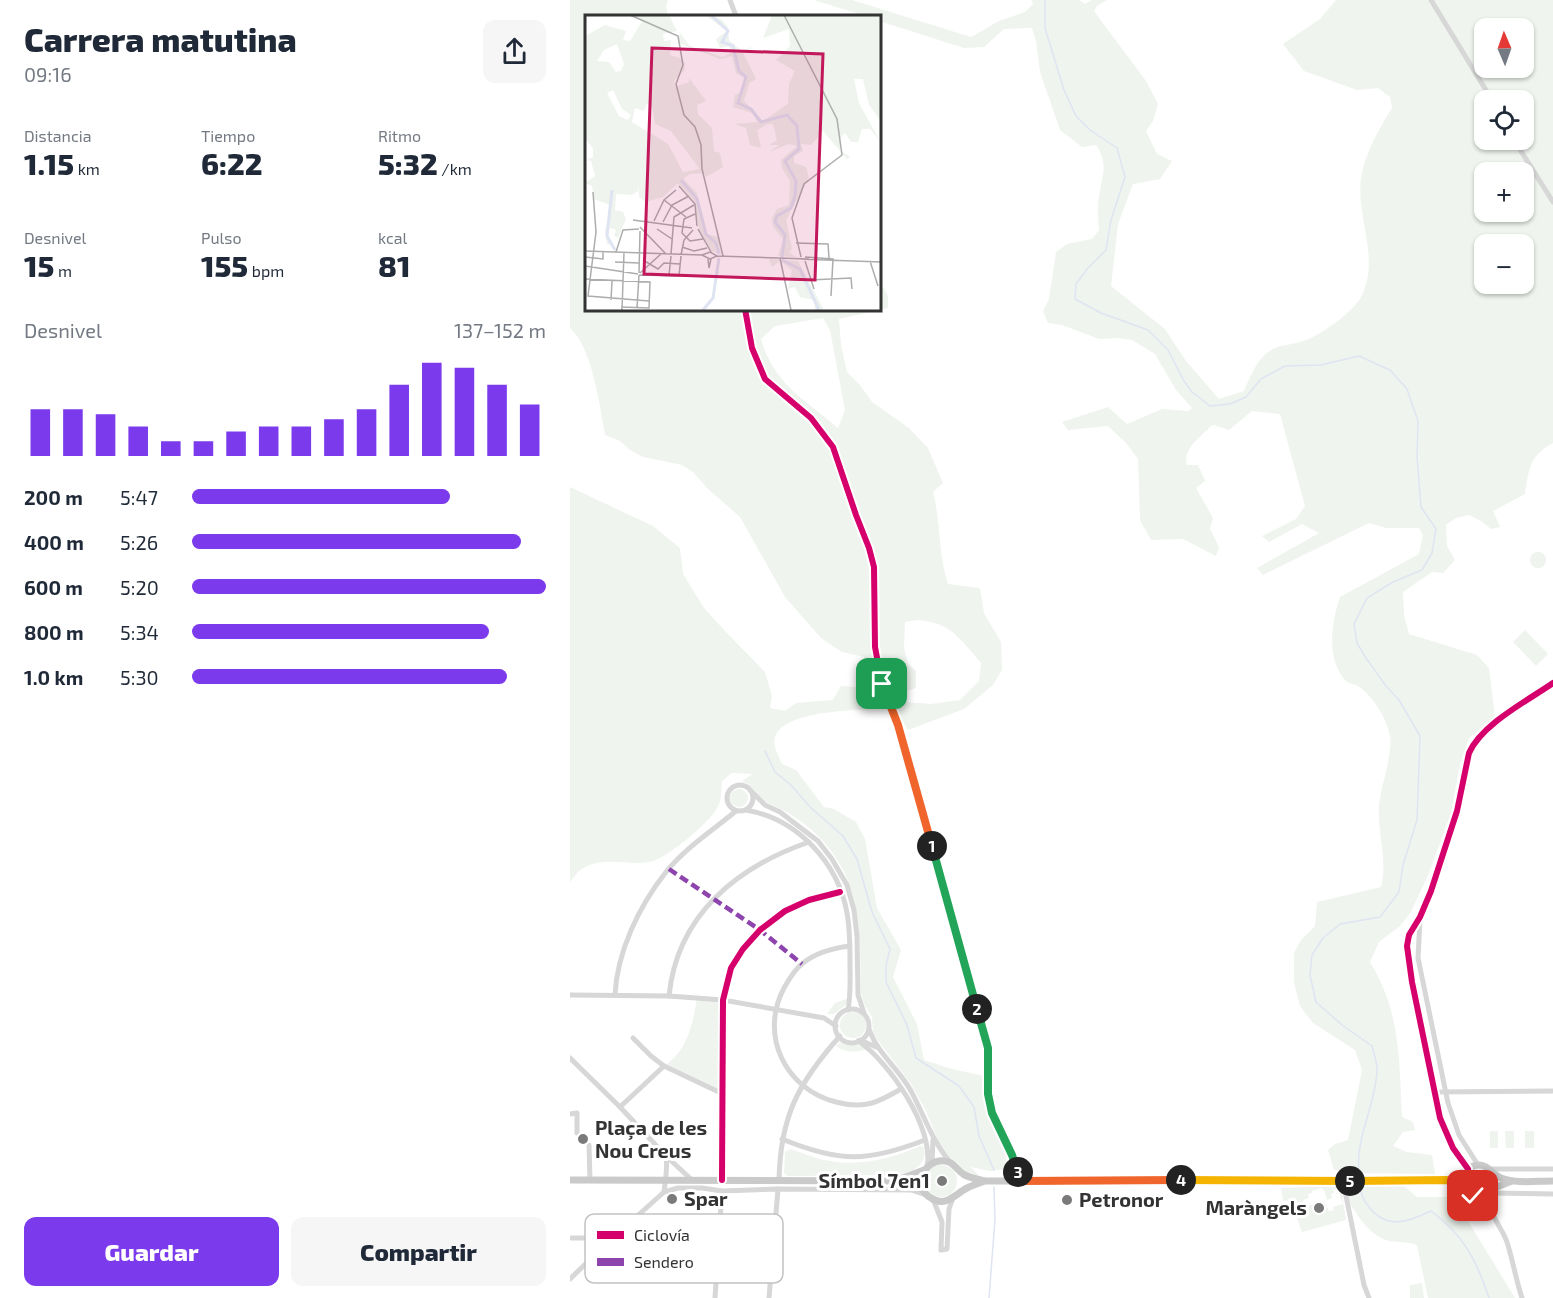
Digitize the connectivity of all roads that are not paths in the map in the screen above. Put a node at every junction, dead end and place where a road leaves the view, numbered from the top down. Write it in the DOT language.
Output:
graph roads {
  1 [pos="730,0"];
  2 [pos="1431,0"];
  3 [pos="736,15"];
  4 [pos="1486,90"];
  5 [pos="1520,150"];
  6 [pos="1553,202"];
  7 [pos="745,310"];
  8 [pos="1553,683"];
  9 [pos="751,791"];
  10 [pos="765,805"];
  11 [pos="747,809"];
  12 [pos="736,812"];
  13 [pos="809,842"];
  14 [pos="840,892"];
  15 [pos="1419,917"];
  16 [pos="1408,940"];
  17 [pos="1418,940"];
  18 [pos="850,946"];
  19 [pos="570,995"];
  20 [pos="615,995"];
  21 [pos="858,995"];
  22 [pos="669,996"];
  23 [pos="723,1000"];
  24 [pos="776,1008"];
  25 [pos="850,1009"];
  26 [pos="840,1014"];
  27 [pos="864,1014"];
  28 [pos="824,1018"];
  29 [pos="836,1026"];
  30 [pos="869,1029"];
  31 [pos="840,1036"];
  32 [pos="633,1038"];
  33 [pos="859,1041"];
  34 [pos="876,1047"];
  35 [pos="570,1058"];
  36 [pos="664,1066"];
  37 [pos="801,1086"];
  38 [pos="901,1089"];
  39 [pos="1445,1091"];
  40 [pos="1553,1091"];
  41 [pos="1435,1092"];
  42 [pos="723,1094"];
  43 [pos="620,1107"];
  44 [pos="570,1114"];
  45 [pos="577,1133"];
  46 [pos="933,1136"];
  47 [pos="782,1140"];
  48 [pos="926,1140"];
  49 [pos="589,1145"];
  50 [pos="666,1156"];
  51 [pos="950,1162"];
  52 [pos="1478,1165"];
  53 [pos="928,1166"];
  54 [pos="1553,1169"];
  55 [pos="1491,1171"];
  56 [pos="960,1172"];
  57 [pos="1466,1172"];
  58 [pos="570,1180"];
  59 [pos="590,1180"];
  60 [pos="722,1180"];
  61 [pos="1448,1180"];
  62 [pos="663,1181"];
  63 [pos="693,1181"];
  64 [pos="779,1181"];
  65 [pos="896,1181"];
  66 [pos="985,1181"];
  67 [pos="1021,1181"];
  68 [pos="1347,1181"];
  69 [pos="1512,1181"];
  70 [pos="1553,1181"];
  71 [pos="778,1189"];
  72 [pos="1464,1189"];
  73 [pos="722,1191"];
  74 [pos="664,1192"];
  75 [pos="1491,1192"];
  76 [pos="1553,1194"];
  77 [pos="928,1195"];
  78 [pos="956,1196"];
  79 [pos="1473,1196"];
  80 [pos="1491,1211"];
  81 [pos="639,1214"];
  82 [pos="721,1214"];
  83 [pos="776,1214"];
  84 [pos="585,1264"];
  85 [pos="570,1279"];
  86 [pos="716,1283"];
  87 [pos="770,1283"];
  88 [pos="715,1298"];
  89 [pos="769,1298"];
  90 [pos="1369,1298"];
  91 [pos="1521,1298"];
  1 -- 3 [label="street"];
  2 -- 4 [label="street"];
  5 -- 6 [label="street"];
  7 -- 67 [label="street"];
  8 -- 15 [label="street"];
  9 -- 10 [label="street"];
  9 -- 11 [label="street"];
  9 -- 12 [label="street"];
  10 -- 11 [label="street"];
  10 -- 21 [label="street"];
  11 -- 12 [label="street"];
  11 -- 13 [label="street"];
  12 -- 20 [label="street"];
  13 -- 14 [label="street"];
  13 -- 22 [label="street"];
  14 -- 18 [label="street"];
  14 -- 23 [label="street"];
  15 -- 16 [label="street"];
  15 -- 17 [label="street"];
  16 -- 17 [label="street"];
  16 -- 41 [label="street"];
  17 -- 39 [label="street"];
  18 -- 24 [label="street"];
  18 -- 25 [label="street"];
  19 -- 20 [label="street"];
  20 -- 22 [label="street"];
  21 -- 25 [label="street"];
  21 -- 27 [label="street"];
  22 -- 23 [label="street"];
  23 -- 24 [label="street"];
  23 -- 42 [label="street"];
  24 -- 28 [label="street"];
  24 -- 37 [label="street"];
  25 -- 26 [label="street"];
  25 -- 27 [label="street"];
  26 -- 28 [label="street"];
  26 -- 29 [label="street"];
  27 -- 30 [label="street"];
  28 -- 29 [label="street"];
  29 -- 31 [label="street"];
  30 -- 33 [label="street"];
  30 -- 34 [label="street"];
  31 -- 33 [label="street"];
  31 -- 37 [label="street"];
  32 -- 36 [label="street"];
  33 -- 34 [label="street"];
  33 -- 38 [label="street"];
  34 -- 46 [label="street"];
  35 -- 43 [label="street"];
  36 -- 42 [label="street"];
  36 -- 43 [label="street"];
  37 -- 38 [label="street"];
  37 -- 47 [label="street"];
  38 -- 48 [label="street"];
  39 -- 40 [label="street"];
  39 -- 41 [label="street"];
  39 -- 52 [label="street"];
  41 -- 57 [label="street"];
  42 -- 60 [label="street"];
  43 -- 50 [label="street"];
  44 -- 45 [label="street"];
  46 -- 51 [label="street"];
  46 -- 53 [label="street"];
  47 -- 48 [label="street"];
  47 -- 64 [label="street"];
  48 -- 53 [label="street"];
  49 -- 59 [label="street"];
  50 -- 62 [label="street"];
  50 -- 63 [label="street"];
  51 -- 53 [label="main road"];
  51 -- 56 [label="main road"];
  52 -- 55 [label="main road"];
  52 -- 57 [label="main road"];
  53 -- 65 [label="main road"];
  53 -- 77 [label="main road"];
  54 -- 55 [label="street"];
  55 -- 69 [label="main road"];
  55 -- 75 [label="main road"];
  56 -- 66 [label="main road"];
  56 -- 78 [label="main road"];
  57 -- 61 [label="main road"];
  57 -- 72 [label="main road"];
  58 -- 59 [label="main road"];
  59 -- 62 [label="main road"];
  60 -- 63 [label="main road"];
  60 -- 64 [label="main road"];
  61 -- 68 [label="main road"];
  61 -- 72 [label="main road"];
  62 -- 63 [label="main road"];
  62 -- 74 [label="street"];
  64 -- 65 [label="main road"];
  65 -- 77 [label="main road"];
  66 -- 67 [label="main road"];
  66 -- 78 [label="main road"];
  67 -- 68 [label="main road"];
  68 -- 90 [label="street"];
  69 -- 70 [label="main road"];
  69 -- 75 [label="main road"];
  71 -- 73 [label="street"];
  71 -- 77 [label="street"];
  71 -- 83 [label="street"];
  72 -- 79 [label="main road"];
  73 -- 74 [label="street"];
  73 -- 82 [label="street"];
  74 -- 81 [label="street"];
  75 -- 76 [label="street"];
  75 -- 79 [label="main road"];
  75 -- 80 [label="street"];
  77 -- 78 [label="main road"];
  77 -- 78 [label="street"];
  79 -- 80 [label="street"];
  80 -- 91 [label="street"];
  84 -- 85 [label="street"];
  86 -- 88 [label="street"];
  87 -- 89 [label="street"];
}
